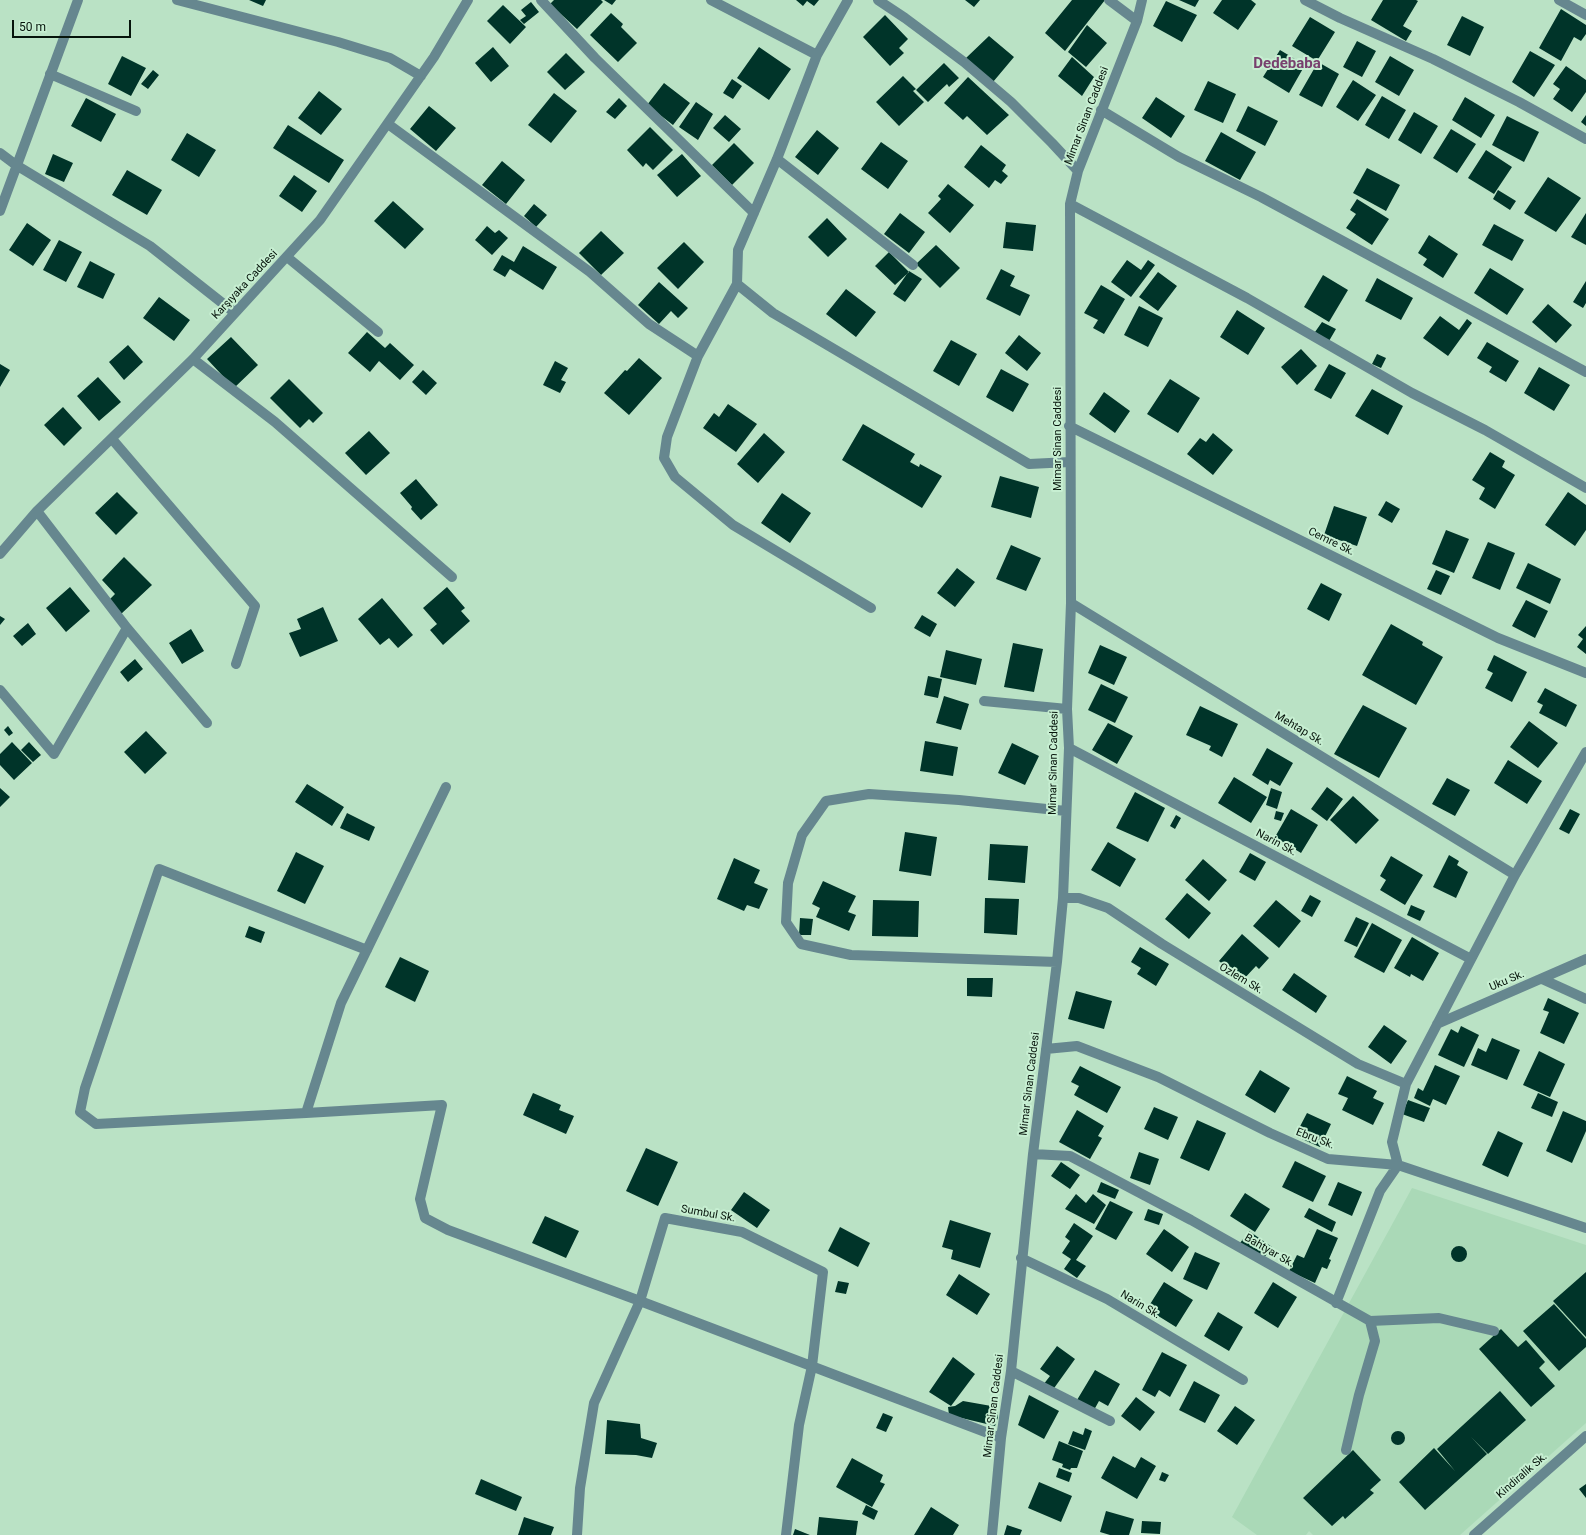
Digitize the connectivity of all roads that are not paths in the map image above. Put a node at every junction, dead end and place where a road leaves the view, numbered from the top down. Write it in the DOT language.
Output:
graph roads {
  1 [pos="78,0"];
  2 [pos="178,0"];
  3 [pos="468,0"];
  4 [pos="541,0"];
  5 [pos="711,0"];
  6 [pos="848,0"];
  7 [pos="878,0"];
  8 [pos="1109,0"];
  9 [pos="1142,0"];
  10 [pos="1305,0"];
  11 [pos="1559,0"];
  12 [pos="1586,15"];
  13 [pos="1136,21"];
  14 [pos="817,55"];
  15 [pos="50,74"];
  16 [pos="421,76"];
  17 [pos="1102,110"];
  18 [pos="136,111"];
  19 [pos="388,124"];
  20 [pos="1586,139"];
  21 [pos="0,153"];
  22 [pos="777,159"];
  23 [pos="16,165"];
  24 [pos="1078,171"];
  25 [pos="1070,204"];
  26 [pos="0,212"];
  27 [pos="754,213"];
  28 [pos="287,257"];
  29 [pos="913,265"];
  30 [pos="737,284"];
  31 [pos="236,313"];
  32 [pos="378,332"];
  33 [pos="698,356"];
  34 [pos="193,359"];
  35 [pos="1586,372"];
  36 [pos="1069,426"];
  37 [pos="112,439"];
  38 [pos="1070,462"];
  39 [pos="1586,488"];
  40 [pos="37,511"];
  41 [pos="0,554"];
  42 [pos="452,577"];
  43 [pos="1071,603"];
  44 [pos="871,608"];
  45 [pos="127,628"];
  46 [pos="236,664"];
  47 [pos="1586,673"];
  48 [pos="0,690"];
  49 [pos="984,701"];
  50 [pos="1067,709"];
  51 [pos="207,723"];
  52 [pos="1069,748"];
  53 [pos="1586,752"];
  54 [pos="446,787"];
  55 [pos="1066,812"];
  56 [pos="1514,875"];
  57 [pos="1063,898"];
  58 [pos="367,950"];
  59 [pos="1471,959"];
  60 [pos="1586,959"];
  61 [pos="1057,962"];
  62 [pos="1542,979"];
  63 [pos="1586,999"];
  64 [pos="1437,1024"];
  65 [pos="1046,1049"];
  66 [pos="1406,1084"];
  67 [pos="306,1113"];
  68 [pos="1033,1154"];
  69 [pos="1398,1165"];
  70 [pos="1586,1228"];
  71 [pos="1021,1258"];
  72 [pos="640,1301"];
  73 [pos="1336,1303"];
  74 [pos="1370,1321"];
  75 [pos="1494,1331"];
  76 [pos="812,1366"];
  77 [pos="1011,1371"];
  78 [pos="1243,1380"];
  79 [pos="1110,1421"];
  80 [pos="1586,1436"];
  81 [pos="1002,1438"];
  82 [pos="1346,1450"];
  83 [pos="1484,1531"];
  84 [pos="577,1535"];
  85 [pos="786,1535"];
  86 [pos="992,1535"];
  87 [pos="1474,1535"];
  1 -- 15 [label="street"];
  2 -- 16 [label="street"];
  3 -- 16 [label="street, Karşıyaka Caddesi"];
  4 -- 27 [label="street"];
  5 -- 14 [label="street"];
  6 -- 14 [label="street"];
  7 -- 24 [label="street"];
  8 -- 13 [label="street"];
  9 -- 13 [label="street, Mimar Sinan Caddesi"];
  10 -- 20 [label="street"];
  11 -- 12 [label="street"];
  13 -- 17 [label="street, Mimar Sinan Caddesi"];
  14 -- 22 [label="street"];
  15 -- 18 [label="street"];
  15 -- 23 [label="street"];
  16 -- 19 [label="street, Karşıyaka Caddesi"];
  17 -- 24 [label="street, Mimar Sinan Caddesi"];
  17 -- 35 [label="street"];
  19 -- 28 [label="street, Karşıyaka Caddesi"];
  19 -- 33 [label="street"];
  21 -- 23 [label="street"];
  22 -- 27 [label="street"];
  22 -- 29 [label="street"];
  23 -- 26 [label="street"];
  23 -- 31 [label="street"];
  24 -- 25 [label="street, Mimar Sinan Caddesi"];
  25 -- 36 [label="street, Mimar Sinan Caddesi"];
  25 -- 39 [label="street"];
  27 -- 30 [label="street"];
  28 -- 31 [label="street, Karşıyaka Caddesi"];
  28 -- 32 [label="street"];
  30 -- 33 [label="street"];
  30 -- 38 [label="street"];
  31 -- 34 [label="street, Karşıyaka Caddesi"];
  33 -- 44 [label="street"];
  34 -- 37 [label="street, Karşıyaka Caddesi"];
  34 -- 42 [label="street"];
  36 -- 38 [label="street, Mimar Sinan Caddesi"];
  36 -- 47 [label="street, Cemre Sk."];
  37 -- 40 [label="street, Karşıyaka Caddesi"];
  37 -- 46 [label="street"];
  38 -- 43 [label="street, Mimar Sinan Caddesi"];
  40 -- 41 [label="street, Karşıyaka Caddesi"];
  40 -- 45 [label="street"];
  43 -- 50 [label="street, Mimar Sinan Caddesi"];
  43 -- 56 [label="street, Mehtap Sk."];
  45 -- 48 [label="street"];
  45 -- 51 [label="street"];
  49 -- 50 [label="street"];
  50 -- 52 [label="street, Mimar Sinan Caddesi"];
  52 -- 55 [label="street, Mimar Sinan Caddesi"];
  52 -- 59 [label="street, Narin Sk."];
  53 -- 56 [label="street"];
  54 -- 58 [label="street"];
  55 -- 57 [label="street, Mimar Sinan Caddesi"];
  55 -- 61 [label="street"];
  56 -- 59 [label="street"];
  57 -- 61 [label="street, Mimar Sinan Caddesi"];
  57 -- 66 [label="street, Ozlem Sk."];
  58 -- 67 [label="street"];
  58 -- 67 [label="street"];
  59 -- 64 [label="street"];
  60 -- 62 [label="street, Uku Sk."];
  61 -- 65 [label="street, Mimar Sinan Caddesi"];
  62 -- 63 [label="street"];
  62 -- 64 [label="street, Uku Sk."];
  64 -- 66 [label="street"];
  65 -- 68 [label="street, Mimar Sinan Caddesi"];
  65 -- 69 [label="street, Ebru Sk."];
  66 -- 69 [label="street"];
  67 -- 72 [label="street"];
  68 -- 71 [label="street, Mimar Sinan Caddesi"];
  68 -- 73 [label="street, Bahtyar Sk."];
  69 -- 70 [label="street, Ebru Sk."];
  69 -- 73 [label="street"];
  71 -- 77 [label="street, Mimar Sinan Caddesi"];
  71 -- 78 [label="street, Narin Sk."];
  72 -- 76 [label="street"];
  72 -- 76 [label="street, Sumbul Sk."];
  72 -- 84 [label="street"];
  73 -- 74 [label="street, Bahtyar Sk."];
  74 -- 75 [label="street"];
  74 -- 82 [label="street"];
  76 -- 81 [label="street"];
  76 -- 85 [label="street"];
  77 -- 79 [label="street"];
  77 -- 81 [label="street, Mimar Sinan Caddesi"];
  80 -- 83 [label="street, Kindiralik Sk."];
  81 -- 86 [label="street, Mimar Sinan Caddesi"];
  83 -- 87 [label="street, Kindiralik Sk."];
}
